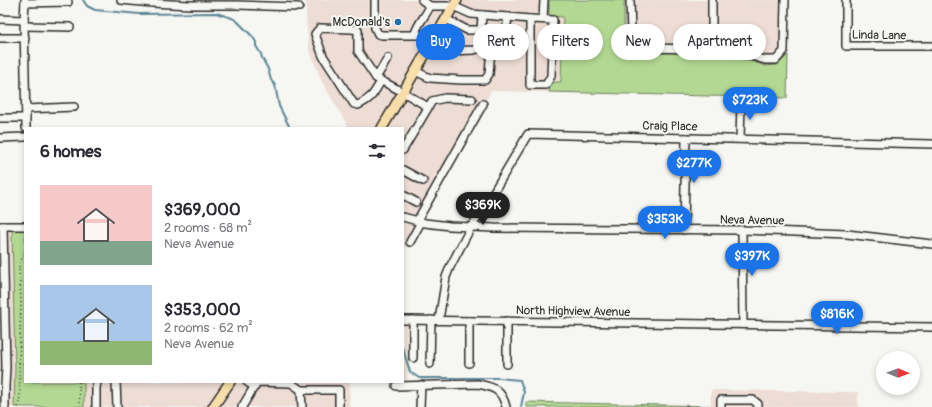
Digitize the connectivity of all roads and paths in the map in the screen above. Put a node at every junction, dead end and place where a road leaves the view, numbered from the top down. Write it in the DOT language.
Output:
graph roads {
  1 [pos="121,0"];
  2 [pos="375,0"];
  3 [pos="544,0"];
  4 [pos="630,0"];
  5 [pos="712,0"];
  6 [pos="785,0"];
  7 [pos="846,0"];
  8 [pos="25,1"];
  9 [pos="68,2"];
  10 [pos="426,2"];
  11 [pos="231,3"];
  12 [pos="455,3"];
  13 [pos="299,7"];
  14 [pos="482,15"];
  15 [pos="508,17"];
  16 [pos="0,19"];
  17 [pos="446,19"];
  18 [pos="530,19"];
  19 [pos="543,20"];
  20 [pos="24,23"];
  21 [pos="443,24"];
  22 [pos="481,24"];
  23 [pos="507,24"];
  24 [pos="712,24"];
  25 [pos="70,27"];
  26 [pos="473,30"];
  27 [pos="415,34"];
  28 [pos="0,38"];
  29 [pos="25,38"];
  30 [pos="932,46"];
  31 [pos="388,58"];
  32 [pos="421,60"];
  33 [pos="490,60"];
  34 [pos="415,71"];
  35 [pos="378,80"];
  36 [pos="403,92"];
  37 [pos="472,99"];
  38 [pos="740,103"];
  39 [pos="483,104"];
  40 [pos="428,106"];
  41 [pos="74,107"];
  42 [pos="26,108"];
  43 [pos="0,118"];
  44 [pos="26,118"];
  45 [pos="26,127"];
  46 [pos="383,127"];
  47 [pos="24,137"];
  48 [pos="0,138"];
  49 [pos="686,138"];
  50 [pos="740,139"];
  51 [pos="932,144"];
  52 [pos="404,148"];
  53 [pos="404,171"];
  54 [pos="423,181"];
  55 [pos="404,196"];
  56 [pos="416,202"];
  57 [pos="404,217"];
  58 [pos="419,221"];
  59 [pos="2,226"];
  60 [pos="24,226"];
  61 [pos="471,227"];
  62 [pos="684,230"];
  63 [pos="742,230"];
  64 [pos="410,242"];
  65 [pos="932,244"];
  66 [pos="24,252"];
  67 [pos="404,320"];
  68 [pos="413,320"];
  69 [pos="431,320"];
  70 [pos="439,320"];
  71 [pos="469,321"];
  72 [pos="508,321"];
  73 [pos="743,324"];
  74 [pos="932,327"];
  75 [pos="413,358"];
  76 [pos="19,363"];
  77 [pos="469,363"];
  78 [pos="24,364"];
  79 [pos="430,364"];
  80 [pos="507,364"];
  81 [pos="3,375"];
  82 [pos="79,383"];
  83 [pos="97,383"];
  84 [pos="116,383"];
  85 [pos="229,383"];
  86 [pos="249,383"];
  87 [pos="257,383"];
  88 [pos="291,383"];
  89 [pos="421,385"];
  90 [pos="396,386"];
  91 [pos="255,387"];
  92 [pos="301,390"];
  93 [pos="2,394"];
  94 [pos="3,404"];
  95 [pos="758,405"];
  96 [pos="18,407"];
  97 [pos="80,407"];
  98 [pos="96,407"];
  99 [pos="116,407"];
  100 [pos="214,407"];
  101 [pos="242,407"];
  102 [pos="302,407"];
  103 [pos="339,407"];
  104 [pos="420,407"];
  105 [pos="506,407"];
  106 [pos="721,407"];
  1 -- 11 [label="street"];
  2 -- 27 [label="street"];
  3 -- 19 [label="street"];
  4 -- 6 [label="street"];
  5 -- 24 [label="street"];
  7 -- 30 [label="street, Linda Lane"];
  8 -- 9 [label="street"];
  8 -- 20 [label="street"];
  10 -- 12 [label="street"];
  10 -- 27 [label="street"];
  11 -- 13 [label="street"];
  12 -- 14 [label="street"];
  12 -- 17 [label="main road"];
  14 -- 15 [label="street"];
  14 -- 22 [label="street"];
  15 -- 18 [label="street"];
  15 -- 23 [label="street"];
  16 -- 20 [label="street"];
  17 -- 21 [label="main road"];
  17 -- 26 [label="street"];
  18 -- 19 [label="street"];
  18 -- 19 [label="street"];
  20 -- 25 [label="street"];
  20 -- 29 [label="street"];
  28 -- 29 [label="street"];
  29 -- 42 [label="street"];
  31 -- 35 [label="street"];
  32 -- 34 [label="main road"];
  33 -- 34 [label="street"];
  34 -- 36 [label="main road"];
  35 -- 35 [label="street"];
  35 -- 36 [label="street"];
  36 -- 40 [label="street"];
  36 -- 46 [label="main road"];
  37 -- 40 [label="street"];
  38 -- 50 [label="street"];
  39 -- 58 [label="street"];
  40 -- 52 [label="street"];
  41 -- 42 [label="street"];
  42 -- 44 [label="street"];
  43 -- 44 [label="street"];
  44 -- 45 [label="street"];
  47 -- 48 [label="street"];
  49 -- 50 [label="street, Craig Place"];
  49 -- 61 [label="street, Craig Place"];
  49 -- 62 [label="street"];
  50 -- 51 [label="street, Craig Place"];
  53 -- 54 [label="street"];
  55 -- 56 [label="street"];
  57 -- 58 [label="street, Neva Avenue"];
  58 -- 61 [label="street, Neva Avenue"];
  58 -- 64 [label="street"];
  59 -- 60 [label="street"];
  59 -- 81 [label="street"];
  61 -- 62 [label="street, Neva Avenue"];
  61 -- 70 [label="street"];
  62 -- 63 [label="street, Neva Avenue"];
  63 -- 65 [label="street, Neva Avenue"];
  63 -- 73 [label="street"];
  66 -- 76 [label="path"];
  67 -- 68 [label="street, North Highview Avenue"];
  68 -- 69 [label="street, North Highview Avenue"];
  68 -- 75 [label="street"];
  69 -- 70 [label="street, North Highview Avenue"];
  69 -- 79 [label="street"];
  70 -- 71 [label="street, North Highview Avenue"];
  71 -- 72 [label="street, North Highview Avenue"];
  71 -- 77 [label="street"];
  72 -- 73 [label="street, North Highview Avenue"];
  72 -- 80 [label="street"];
  73 -- 74 [label="street, North Highview Avenue"];
  76 -- 78 [label="path"];
  76 -- 96 [label="path"];
  81 -- 93 [label="street"];
  82 -- 97 [label="path"];
  83 -- 98 [label="street"];
  84 -- 99 [label="street"];
  85 -- 100 [label="main road"];
  86 -- 91 [label="street"];
  87 -- 91 [label="street"];
  88 -- 92 [label="street"];
  89 -- 90 [label="street"];
  89 -- 104 [label="street"];
  89 -- 105 [label="street"];
  91 -- 101 [label="street"];
  92 -- 102 [label="street"];
  92 -- 103 [label="street"];
  93 -- 94 [label="street"];
  95 -- 106 [label="street"];
}
